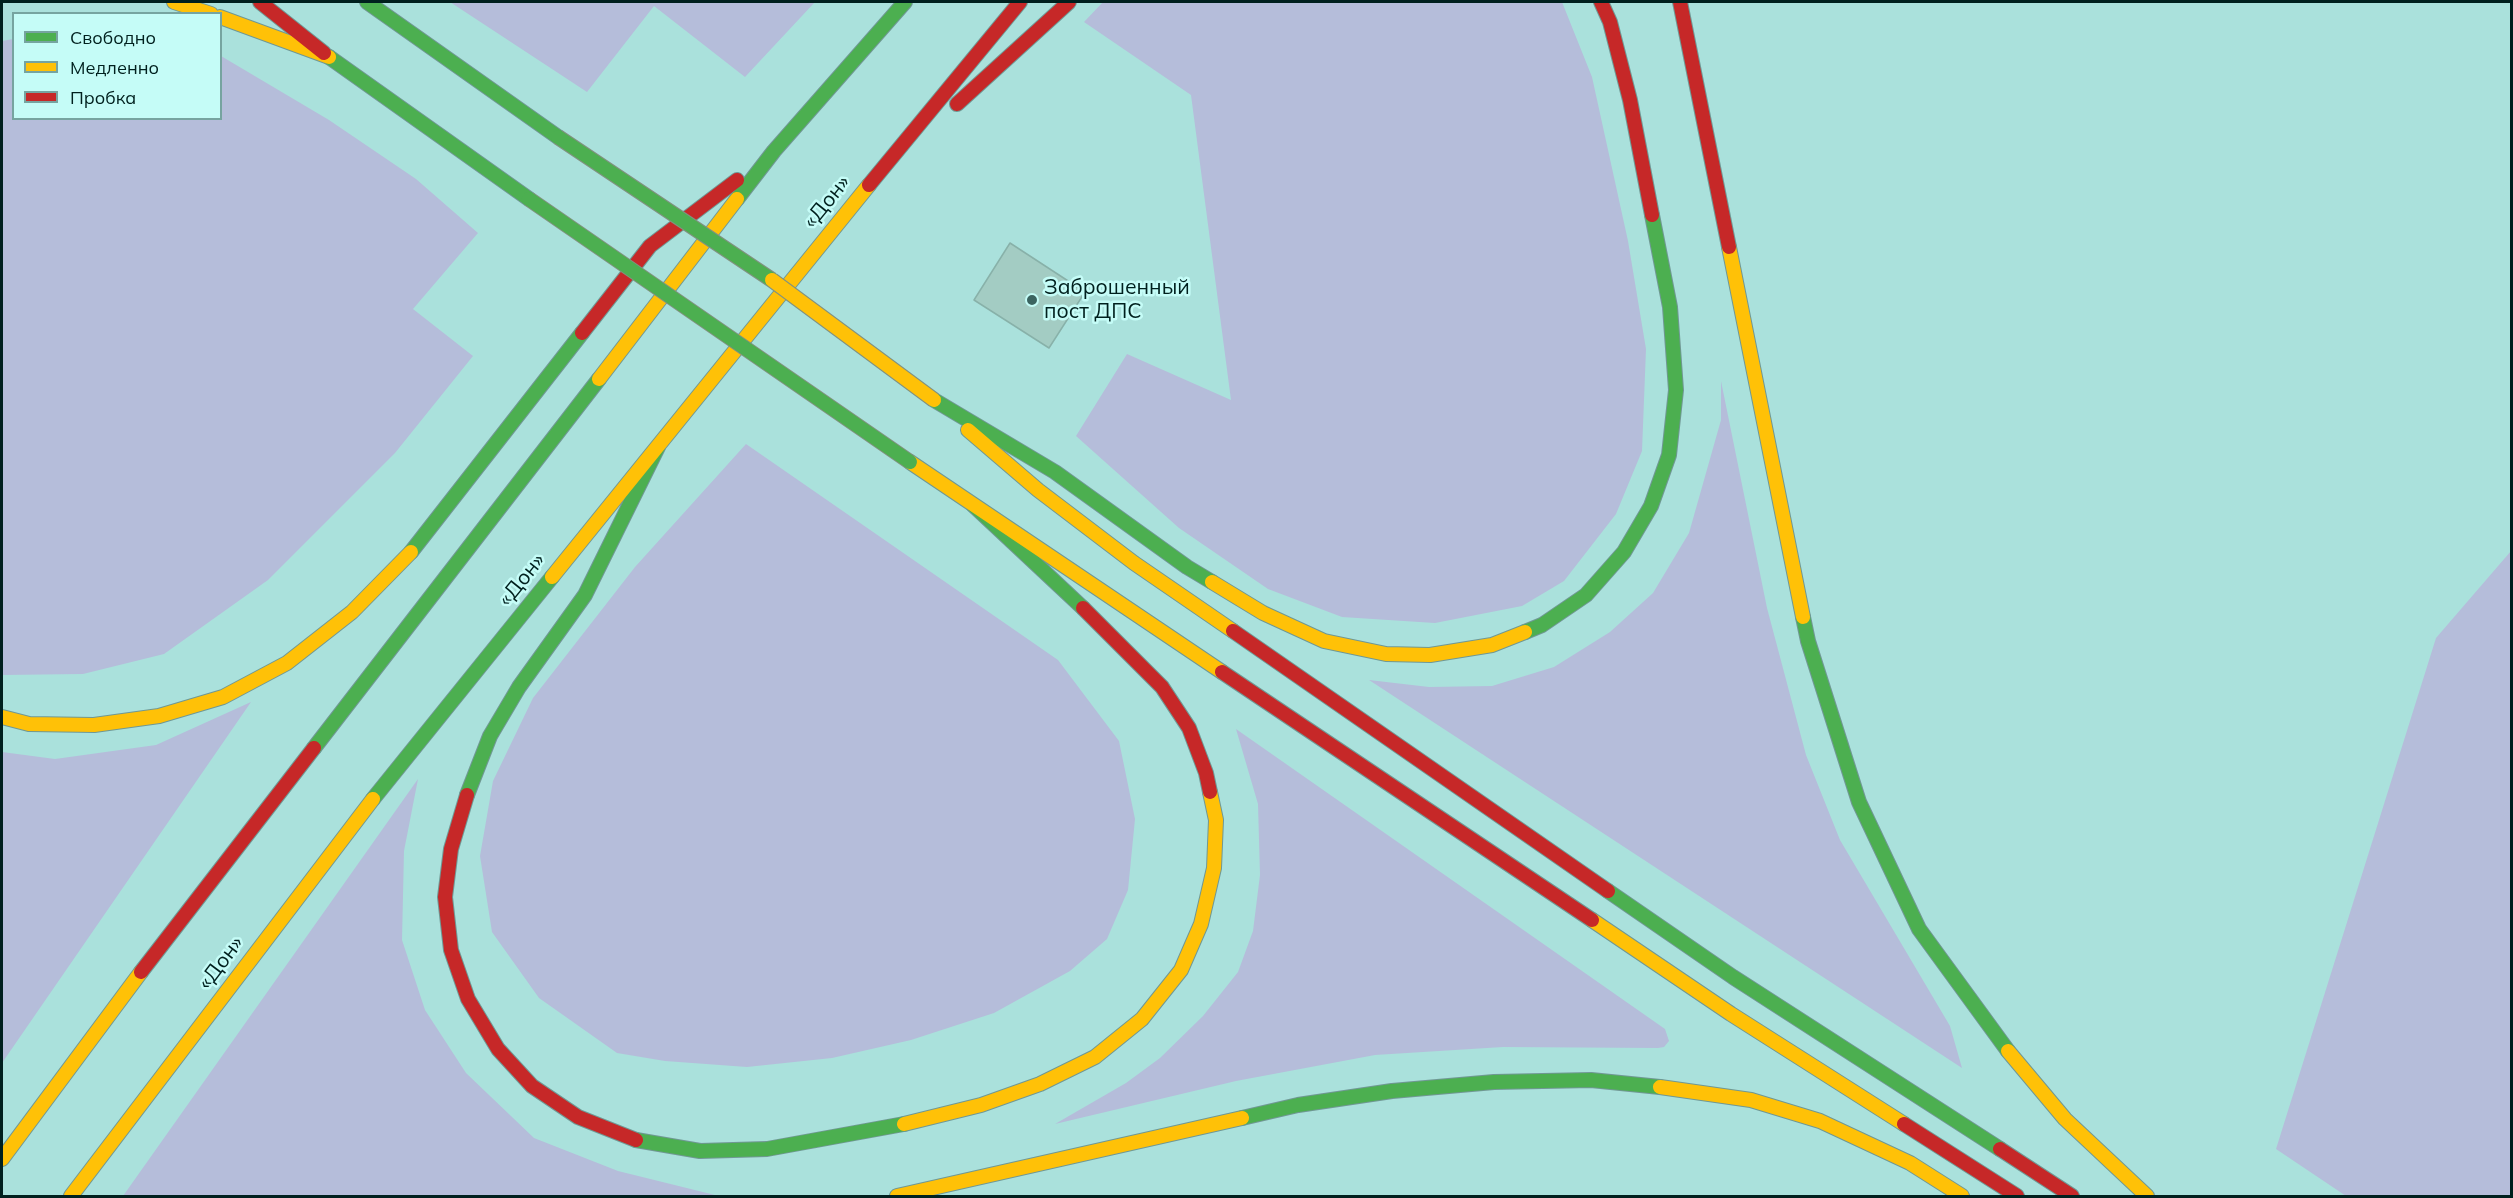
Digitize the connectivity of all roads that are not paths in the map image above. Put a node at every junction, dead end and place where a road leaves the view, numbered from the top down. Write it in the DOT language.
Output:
graph roads {
  1 [pos="174,2"];
  2 [pos="260,2"];
  3 [pos="367,2"];
  4 [pos="905,2"];
  5 [pos="1020,2"];
  6 [pos="1069,2"];
  7 [pos="1601,2"];
  8 [pos="1680,2"];
  9 [pos="206,12"];
  10 [pos="222,18"];
  11 [pos="329,57"];
  12 [pos="774,151"];
  13 [pos="877,175"];
  14 [pos="934,400"];
  15 [pos="658,447"];
  16 [pos="973,505"];
  17 [pos="2,717"];
  18 [pos="2,1159"];
  19 [pos="71,1197"];
  20 [pos="897,1197"];
  21 [pos="1962,1197"];
  22 [pos="2017,1197"];
  23 [pos="2072,1197"];
  24 [pos="2147,1197"];
  1 -- 9 [label="main road"];
  2 -- 11 [label="main road"];
  3 -- 14 [label="main road, bridge"];
  4 -- 12 [label="main road"];
  5 -- 13 [label="main road, «Дон»"];
  6 -- 13 [label="main road"];
  7 -- 14 [label="main road"];
  8 -- 24 [label="main road"];
  10 -- 11 [label="main road"];
  11 -- 16 [label="main road, bridge"];
  12 -- 17 [label="main road"];
  12 -- 18 [label="main road"];
  13 -- 15 [label="main road, «Дон»"];
  14 -- 23 [label="main road"];
  15 -- 16 [label="main road"];
  15 -- 19 [label="main road, «Дон»"];
  16 -- 22 [label="main road"];
  20 -- 21 [label="main road"];
}
